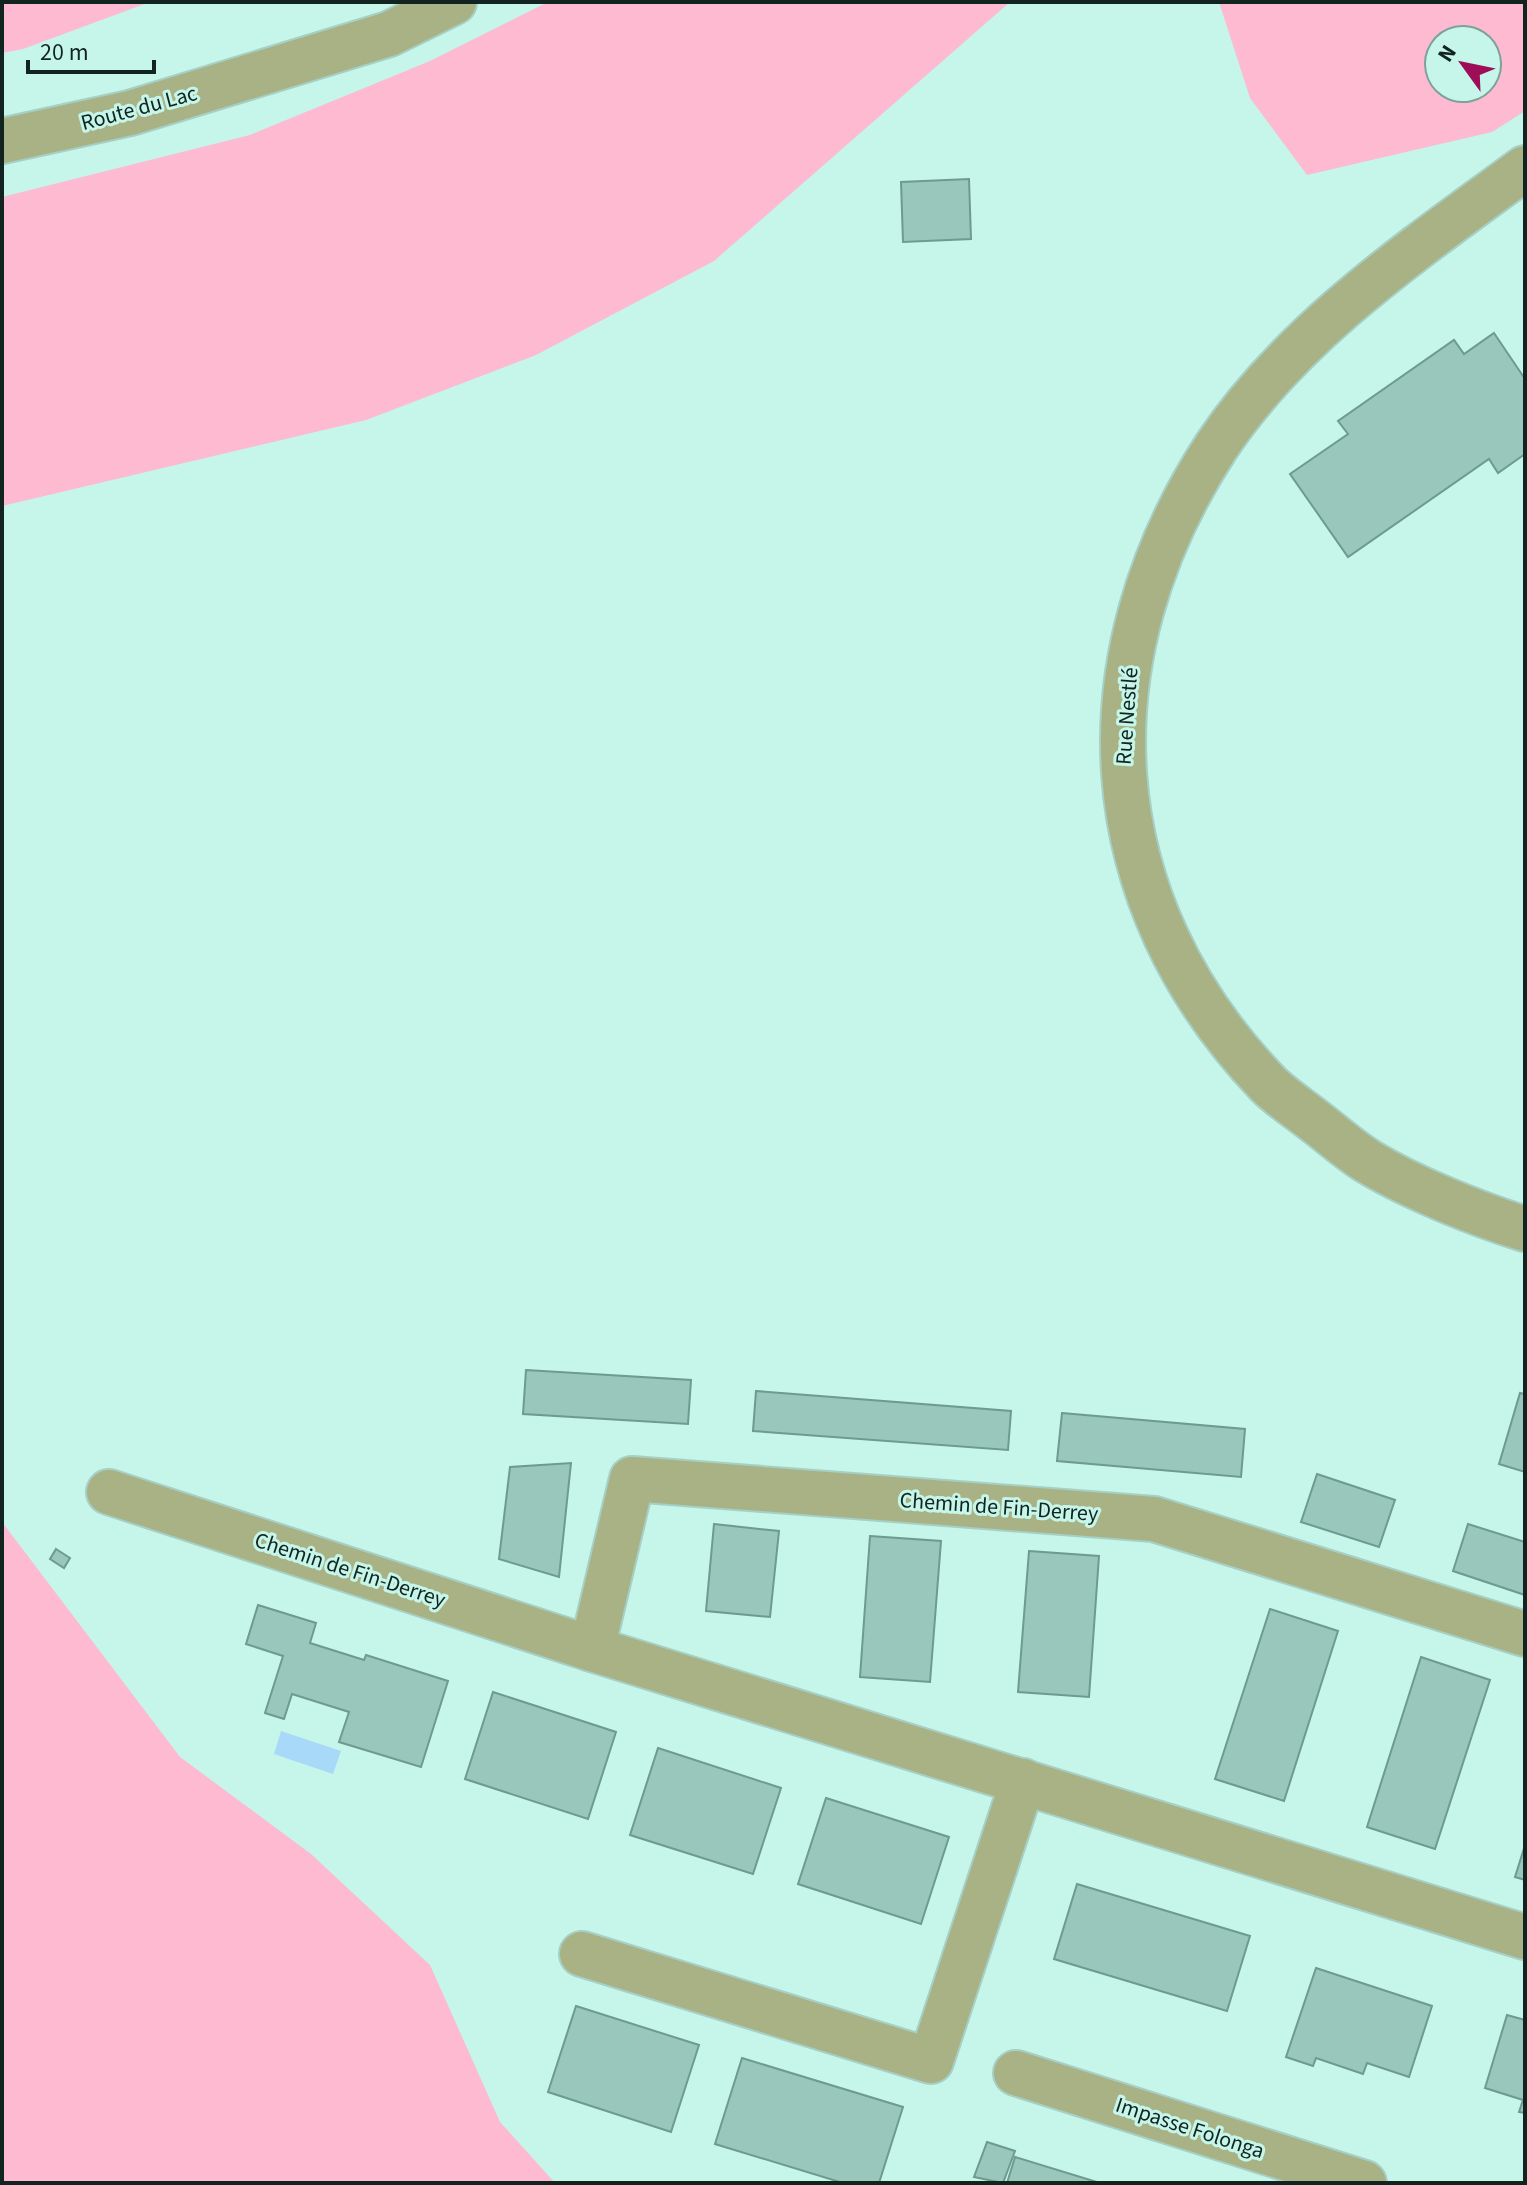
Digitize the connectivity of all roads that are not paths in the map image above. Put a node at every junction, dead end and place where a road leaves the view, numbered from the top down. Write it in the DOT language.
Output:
graph roads {
  1 [pos="454,2"];
  2 [pos="2,141"];
  3 [pos="1525,168"];
  4 [pos="1525,1229"];
  5 [pos="109,1492"];
  6 [pos="1525,1634"];
  7 [pos="592,1649"];
  8 [pos="1023,1781"];
  9 [pos="1525,1937"];
  10 [pos="582,1954"];
  11 [pos="1016,2073"];
  12 [pos="1364,2183"];
  1 -- 2 [label="street, Route du Lac"];
  3 -- 4 [label="street, Rue Nestlé"];
  5 -- 7 [label="street, Chemin de Fin-Derrey"];
  6 -- 7 [label="street, Chemin de Fin-Derrey"];
  7 -- 8 [label="street, Chemin de Fin-Derrey"];
  8 -- 9 [label="street, Chemin de Fin-Derrey"];
  8 -- 10 [label="street"];
  11 -- 12 [label="street, Impasse Folonga"];
}
